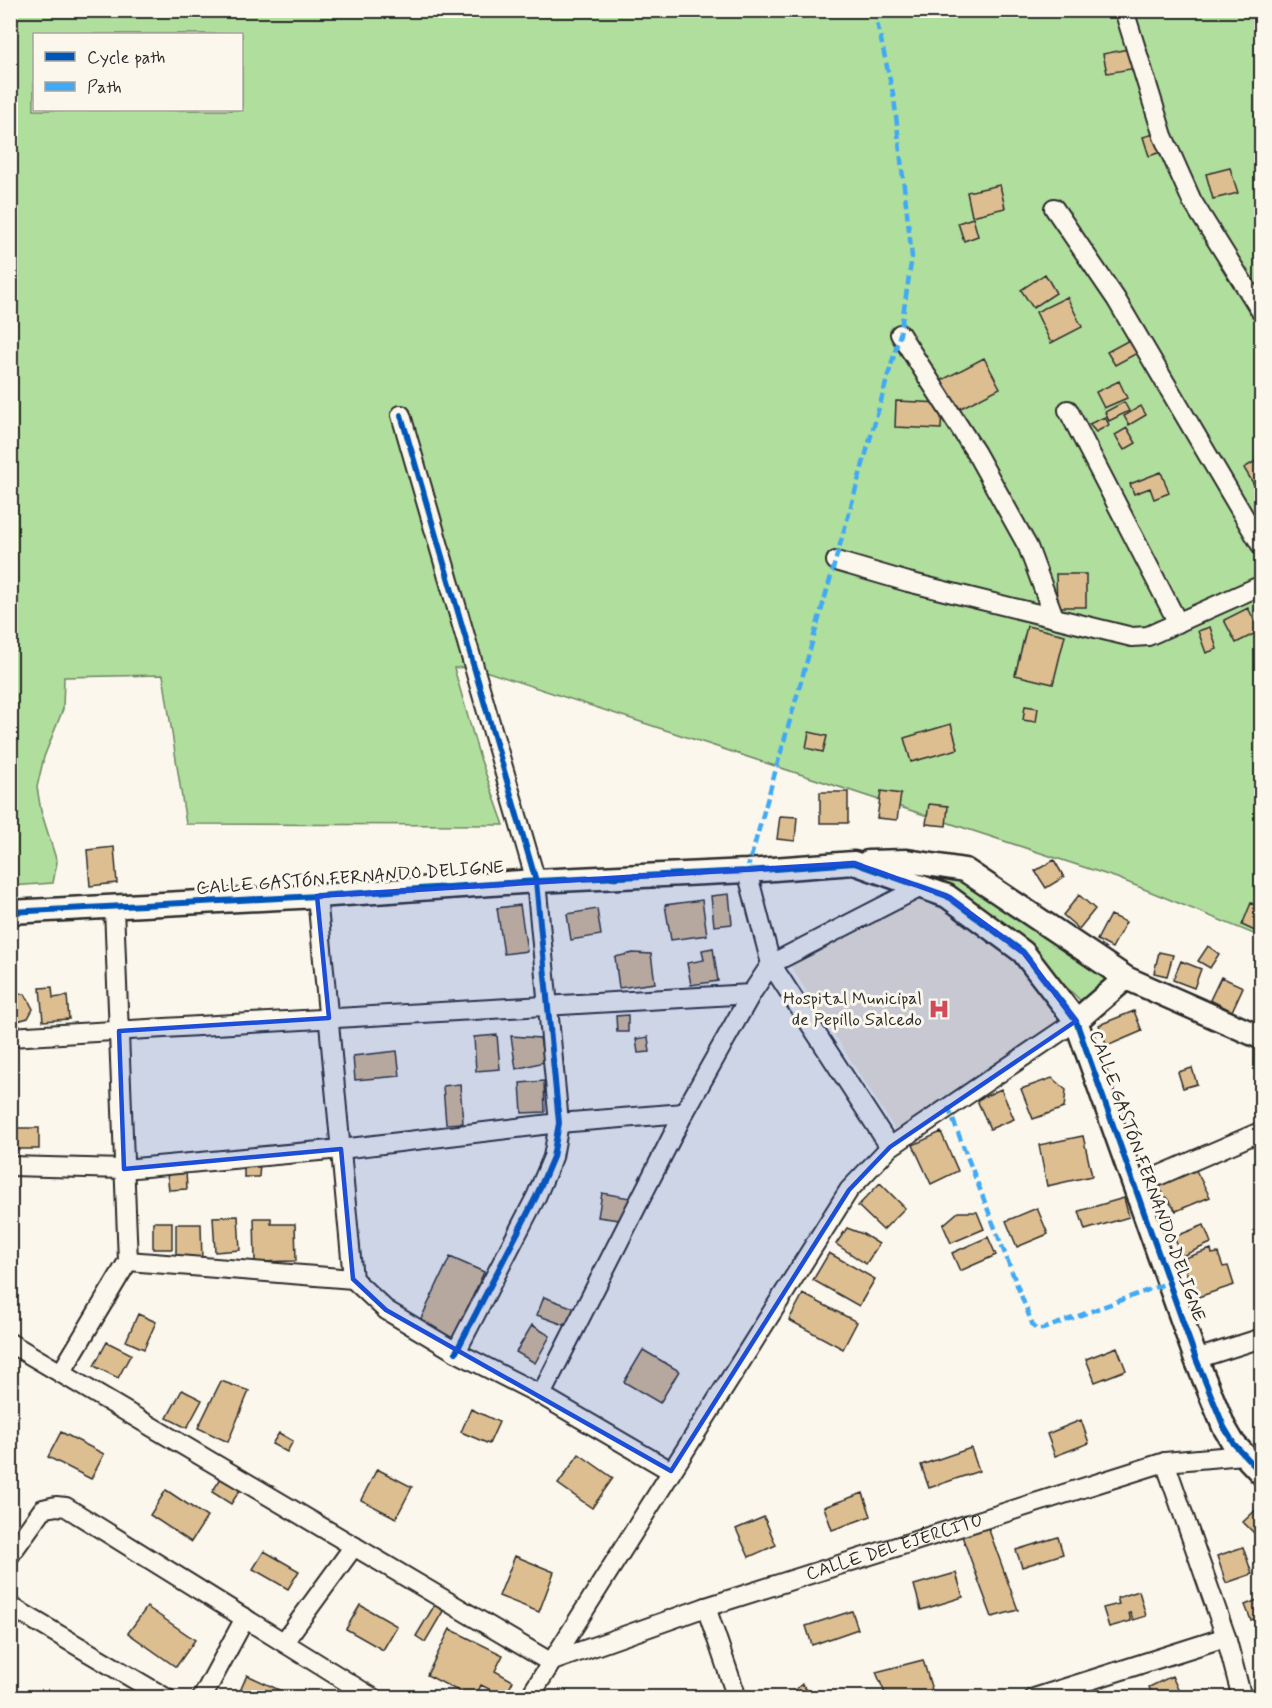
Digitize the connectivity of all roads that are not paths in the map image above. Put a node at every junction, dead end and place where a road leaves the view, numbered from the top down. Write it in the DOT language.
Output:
graph roads {
  1 [pos="1124,10"];
  2 [pos="1054,208"];
  3 [pos="1262,314"];
  4 [pos="900,334"];
  5 [pos="1068,410"];
  6 [pos="401,415"];
  7 [pos="1262,547"];
  8 [pos="836,561"];
  9 [pos="1262,585"];
  10 [pos="1054,617"];
  11 [pos="1178,622"];
  12 [pos="854,863"];
  13 [pos="747,871"];
  14 [pos="537,881"];
  15 [pos="921,887"];
  16 [pos="317,896"];
  17 [pos="114,908"];
  18 [pos="10,912"];
  19 [pos="771,964"];
  20 [pos="1126,978"];
  21 [pos="751,994"];
  22 [pos="548,1006"];
  23 [pos="329,1018"];
  24 [pos="1076,1021"];
  25 [pos="119,1030"];
  26 [pos="10,1037"];
  27 [pos="1262,1038"];
  28 [pos="684,1113"];
  29 [pos="559,1123"];
  30 [pos="1262,1131"];
  31 [pos="890,1147"];
  32 [pos="341,1149"];
  33 [pos="10,1166"];
  34 [pos="124,1169"];
  35 [pos="1135,1186"];
  36 [pos="128,1261"];
  37 [pos="354,1279"];
  38 [pos="1262,1338"];
  39 [pos="10,1343"];
  40 [pos="456,1352"];
  41 [pos="1196,1359"];
  42 [pos="61,1373"];
  43 [pos="542,1395"];
  44 [pos="1243,1455"];
  45 [pos="1165,1462"];
  46 [pos="671,1472"];
  47 [pos="1262,1474"];
  48 [pos="354,1546"];
  49 [pos="10,1555"];
  50 [pos="10,1606"];
  51 [pos="706,1607"];
  52 [pos="245,1618"];
  53 [pos="1226,1636"];
  54 [pos="284,1642"];
  55 [pos="550,1662"];
  56 [pos="166,1698"];
  57 [pos="202,1698"];
  58 [pos="373,1698"];
  59 [pos="529,1698"];
  60 [pos="737,1698"];
  61 [pos="1034,1698"];
  62 [pos="1242,1698"];
  1 -- 3 [label="street"];
  2 -- 7 [label="street"];
  4 -- 10 [label="street"];
  5 -- 11 [label="street"];
  6 -- 14 [label="street"];
  8 -- 10 [label="street"];
  9 -- 11 [label="street"];
  10 -- 11 [label="street"];
  12 -- 13 [label="street, CALLE GASTÓN FERNANDO DELIGNE"];
  12 -- 15 [label="street, CALLE GASTÓN FERNANDO DELIGNE"];
  12 -- 20 [label="street"];
  13 -- 14 [label="street, CALLE GASTÓN FERNANDO DELIGNE"];
  13 -- 19 [label="street"];
  14 -- 16 [label="street, CALLE GASTÓN FERNANDO DELIGNE"];
  14 -- 22 [label="street"];
  15 -- 19 [label="street"];
  15 -- 24 [label="street, CALLE GASTÓN FERNANDO DELIGNE"];
  16 -- 17 [label="street, CALLE GASTÓN FERNANDO DELIGNE"];
  16 -- 23 [label="street"];
  17 -- 18 [label="street, CALLE GASTÓN FERNANDO DELIGNE"];
  17 -- 25 [label="street"];
  19 -- 21 [label="street"];
  19 -- 31 [label="street"];
  20 -- 24 [label="street"];
  20 -- 27 [label="street"];
  21 -- 22 [label="street"];
  21 -- 28 [label="street"];
  22 -- 23 [label="street"];
  22 -- 29 [label="street"];
  23 -- 25 [label="street"];
  23 -- 32 [label="street"];
  24 -- 31 [label="street"];
  24 -- 35 [label="street, CALLE GASTÓN FERNANDO DELIGNE"];
  25 -- 26 [label="street"];
  25 -- 34 [label="street"];
  28 -- 29 [label="street"];
  28 -- 43 [label="street"];
  29 -- 32 [label="street"];
  29 -- 40 [label="street"];
  30 -- 35 [label="street"];
  31 -- 46 [label="street"];
  32 -- 34 [label="street"];
  32 -- 37 [label="street"];
  33 -- 34 [label="street"];
  34 -- 36 [label="street"];
  35 -- 41 [label="street, CALLE GASTÓN FERNANDO DELIGNE"];
  36 -- 37 [label="street"];
  36 -- 42 [label="street"];
  37 -- 40 [label="street"];
  38 -- 41 [label="street"];
  39 -- 42 [label="street"];
  40 -- 43 [label="street"];
  41 -- 44 [label="street, CALLE GASTÓN FERNANDO DELIGNE"];
  42 -- 48 [label="street"];
  43 -- 46 [label="street"];
  44 -- 45 [label="street, CALLE DEL EJÉRCITO"];
  44 -- 47 [label="street, CALLE GASTÓN FERNANDO DELIGNE"];
  45 -- 51 [label="street, CALLE DEL EJÉRCITO"];
  45 -- 53 [label="street"];
  46 -- 55 [label="street"];
  48 -- 54 [label="street"];
  48 -- 55 [label="street"];
  49 -- 52 [label="street"];
  50 -- 56 [label="street"];
  51 -- 55 [label="street, CALLE DEL EJÉRCITO"];
  51 -- 60 [label="street"];
  52 -- 54 [label="street"];
  52 -- 57 [label="street"];
  53 -- 61 [label="street"];
  53 -- 62 [label="street"];
  54 -- 58 [label="street"];
  55 -- 59 [label="street"];
}
